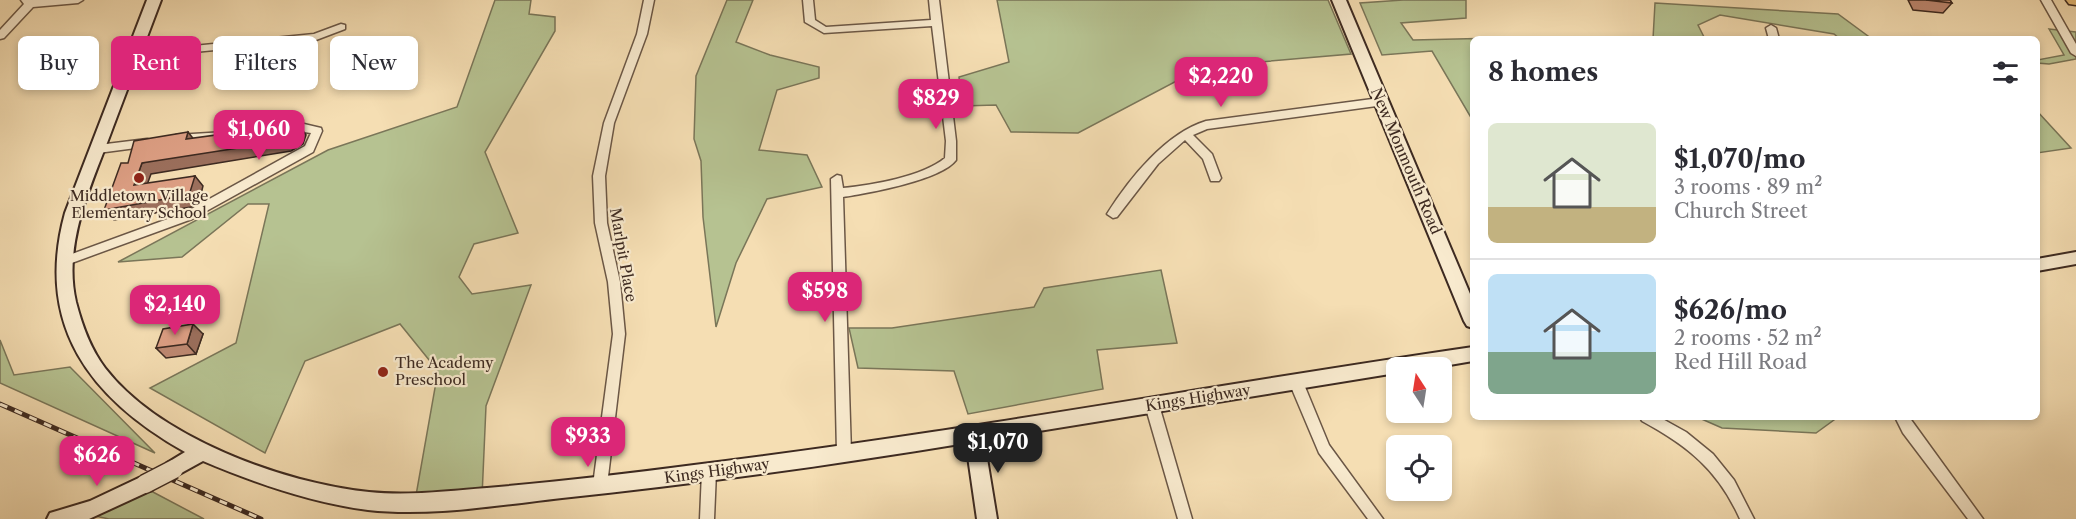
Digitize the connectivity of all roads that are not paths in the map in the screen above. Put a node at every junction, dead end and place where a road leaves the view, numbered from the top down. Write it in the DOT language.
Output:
graph roads {
  1 [pos="78,0"];
  2 [pos="154,0"];
  3 [pos="649,0"];
  4 [pos="808,0"];
  5 [pos="934,0"];
  6 [pos="1339,0"];
  7 [pos="2046,0"];
  8 [pos="28,2"];
  9 [pos="936,23"];
  10 [pos="341,27"];
  11 [pos="1770,28"];
  12 [pos="0,36"];
  13 [pos="141,36"];
  14 [pos="1773,36"];
  15 [pos="201,48"];
  16 [pos="2076,53"];
  17 [pos="121,90"];
  18 [pos="1380,102"];
  19 [pos="274,133"];
  20 [pos="1185,134"];
  21 [pos="232,136"];
  22 [pos="98,149"];
  23 [pos="1215,178"];
  24 [pos="837,179"];
  25 [pos="837,193"];
  26 [pos="1113,214"];
  27 [pos="65,261"];
  28 [pos="2074,261"];
  29 [pos="2040,265"];
  30 [pos="1470,314"];
  31 [pos="1470,354"];
  32 [pos="1296,382"];
  33 [pos="1152,405"];
  34 [pos="1652,420"];
  35 [pos="1904,420"];
  36 [pos="974,434"];
  37 [pos="203,451"];
  38 [pos="844,453"];
  39 [pos="709,472"];
  40 [pos="600,485"];
  41 [pos="57,519"];
  42 [pos="706,519"];
  43 [pos="987,519"];
  44 [pos="1185,519"];
  45 [pos="1376,519"];
  46 [pos="1747,519"];
  47 [pos="1976,519"];
  1 -- 8 [label="street"];
  2 -- 13 [label="street, Kings Highway"];
  3 -- 40 [label="street, Marlpit Place"];
  4 -- 9 [label="street"];
  5 -- 9 [label="street"];
  6 -- 18 [label="street, New Monmouth Road"];
  7 -- 16 [label="street"];
  8 -- 12 [label="street"];
  9 -- 25 [label="street"];
  10 -- 15 [label="street"];
  11 -- 14 [label="street"];
  17 -- 22 [label="street, Kings Highway"];
  18 -- 20 [label="street"];
  18 -- 30 [label="street, New Monmouth Road"];
  19 -- 27 [label="street"];
  20 -- 23 [label="street"];
  20 -- 26 [label="street"];
  21 -- 22 [label="street"];
  22 -- 27 [label="street, Kings Highway"];
  24 -- 25 [label="street"];
  25 -- 38 [label="street"];
  27 -- 37 [label="street, Kings Highway"];
  28 -- 29 [label="street"];
  31 -- 32 [label="street, Kings Highway"];
  32 -- 33 [label="street, Kings Highway"];
  32 -- 45 [label="street"];
  33 -- 36 [label="street, Kings Highway"];
  33 -- 44 [label="street"];
  34 -- 46 [label="street"];
  35 -- 47 [label="street"];
  36 -- 38 [label="street, Kings Highway"];
  36 -- 43 [label="street"];
  37 -- 40 [label="street, Kings Highway"];
  37 -- 41 [label="street, bridge"];
  38 -- 39 [label="street, Kings Highway"];
  39 -- 40 [label="street, Kings Highway"];
  39 -- 42 [label="street"];
}
